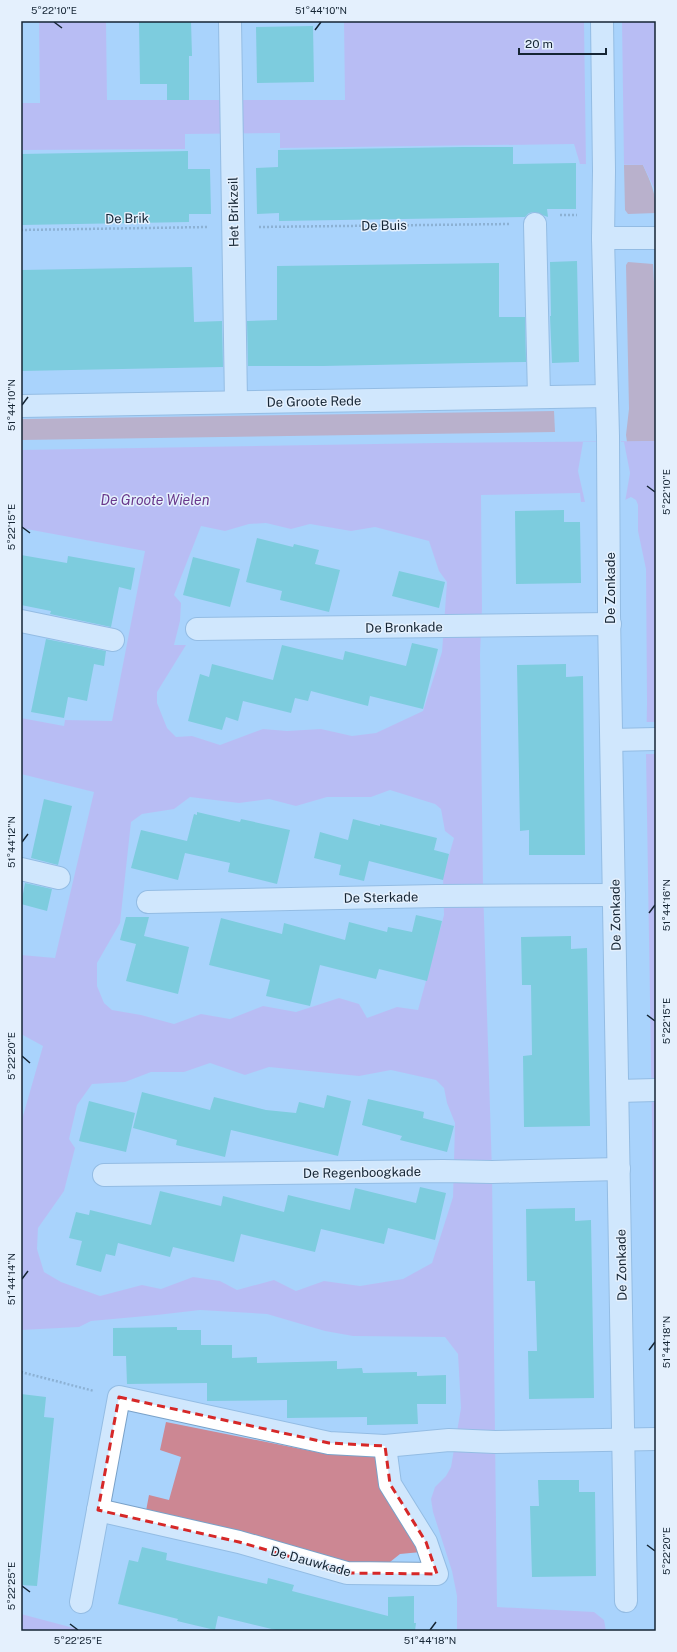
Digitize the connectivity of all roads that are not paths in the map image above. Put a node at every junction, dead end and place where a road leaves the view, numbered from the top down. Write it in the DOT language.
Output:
graph roads {
  1 [pos="230,21"];
  2 [pos="602,21"];
  3 [pos="535,224"];
  4 [pos="604,238"];
  5 [pos="656,238"];
  6 [pos="607,396"];
  7 [pos="539,397"];
  8 [pos="236,402"];
  9 [pos="21,406"];
  10 [pos="21,621"];
  11 [pos="610,624"];
  12 [pos="197,629"];
  13 [pos="114,640"];
  14 [pos="621,740"];
  15 [pos="656,740"];
  16 [pos="21,868"];
  17 [pos="59,878"];
  18 [pos="614,895"];
  19 [pos="148,902"];
  20 [pos="637,1091"];
  21 [pos="619,1169"];
  22 [pos="104,1175"];
  23 [pos="624,1440"];
  24 [pos="652,1440"];
  25 [pos="385,1446"];
  26 [pos="98,1510"];
  27 [pos="626,1601"];
  28 [pos="81,1602"];
  1 -- 8 [label="street, Het Brikzeil"];
  2 -- 4 [label="street, De Zonkade"];
  3 -- 7 [label="street"];
  4 -- 5 [label="street"];
  4 -- 6 [label="street, De Zonkade"];
  6 -- 7 [label="street, De Groote Rede"];
  6 -- 11 [label="street, De Zonkade"];
  7 -- 8 [label="street, De Groote Rede"];
  8 -- 9 [label="street, De Groote Rede"];
  10 -- 13 [label="street"];
  11 -- 12 [label="street, De Bronkade"];
  11 -- 14 [label="street, De Zonkade"];
  14 -- 15 [label="street"];
  14 -- 18 [label="street, De Zonkade"];
  16 -- 17 [label="street"];
  18 -- 19 [label="street, De Sterkade"];
  18 -- 20 [label="street, De Zonkade"];
  20 -- 21 [label="street, De Zonkade"];
  21 -- 22 [label="street, De Regenboogkade"];
  21 -- 23 [label="street, De Zonkade"];
  23 -- 24 [label="street"];
  23 -- 25 [label="street"];
  23 -- 27 [label="street, De Zonkade"];
  25 -- 26 [label="street"];
  25 -- 26 [label="street, De Dauwkade"];
  26 -- 28 [label="street"];
}
